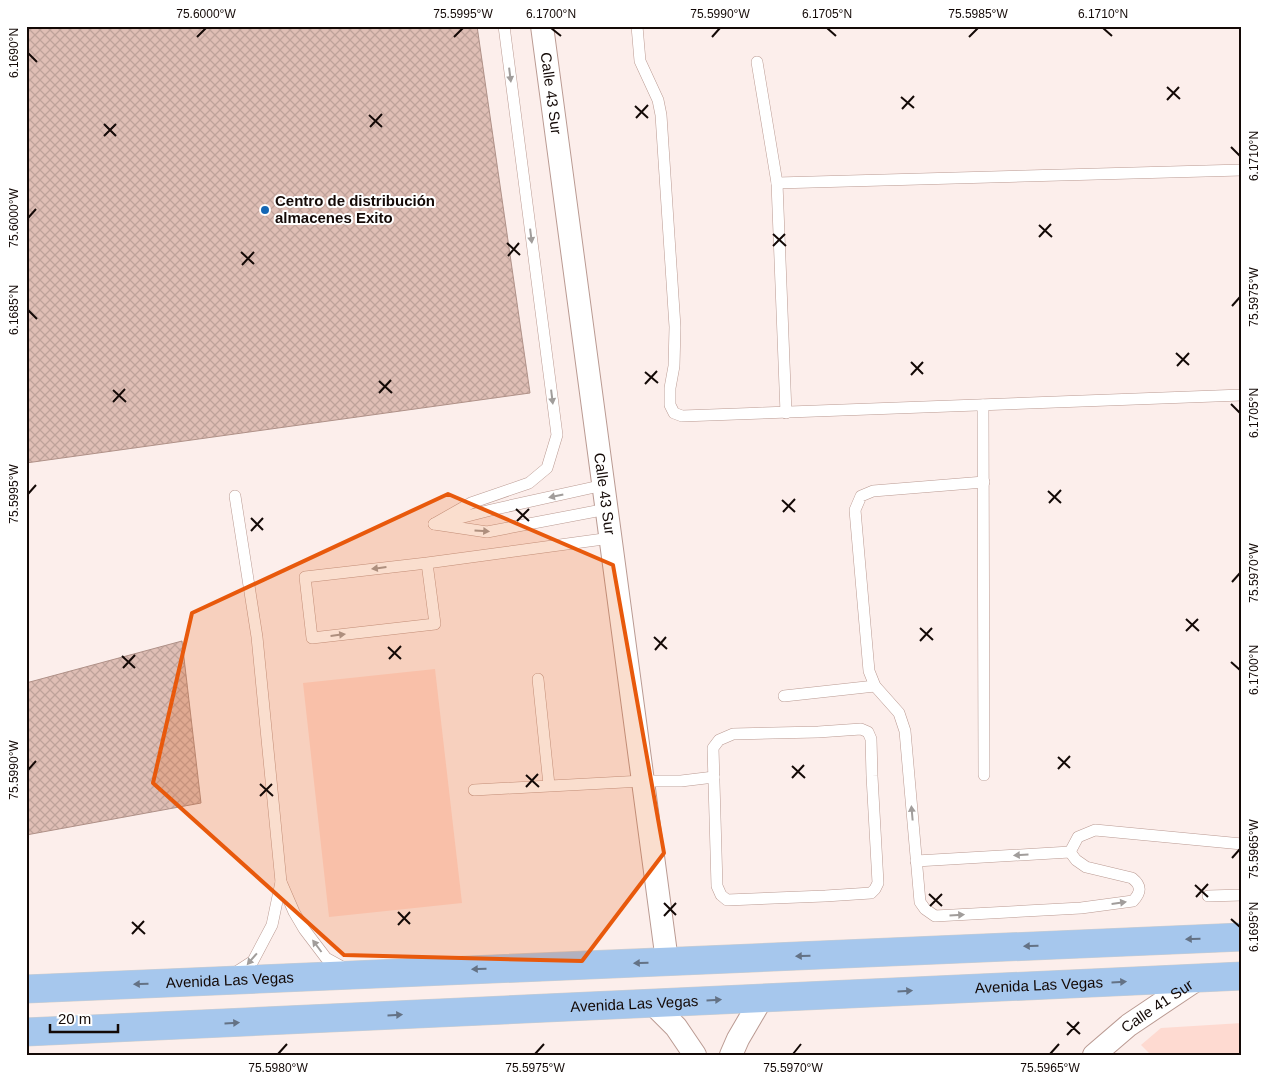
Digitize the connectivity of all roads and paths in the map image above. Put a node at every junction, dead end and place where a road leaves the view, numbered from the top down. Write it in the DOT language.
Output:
graph roads {
  1 [pos="504,26"];
  2 [pos="542,26"];
  3 [pos="637,26"];
  4 [pos="757,62"];
  5 [pos="1242,170"];
  6 [pos="777,183"];
  7 [pos="1242,395"];
  8 [pos="983,405"];
  9 [pos="786,413"];
  10 [pos="984,482"];
  11 [pos="604,485"];
  12 [pos="235,496"];
  13 [pos="607,509"];
  14 [pos="434,524"];
  15 [pos="611,538"];
  16 [pos="427,562"];
  17 [pos="538,679"];
  18 [pos="875,686"];
  19 [pos="784,696"];
  20 [pos="984,775"];
  21 [pos="714,777"];
  22 [pos="643,780"];
  23 [pos="549,785"];
  24 [pos="474,790"];
  25 [pos="1242,844"];
  26 [pos="1070,852"];
  27 [pos="916,861"];
  28 [pos="281,882"];
  29 [pos="1242,895"];
  30 [pos="1208,896"];
  31 [pos="1242,937"];
  32 [pos="668,962"];
  33 [pos="355,975"];
  34 [pos="1242,976"];
  35 [pos="1199,978"];
  36 [pos="223,980"];
  37 [pos="26,989"];
  38 [pos="762,998"];
  39 [pos="652,1003"];
  40 [pos="26,1032"];
  41 [pos="695,1055"];
  42 [pos="731,1055"];
  43 [pos="1094,1055"];
  1 -- 14 [label="lane, one-way"];
  2 -- 11 [label="street, Calle 43 Sur"];
  3 -- 9 [label="lane"];
  4 -- 6 [label="lane"];
  5 -- 6 [label="lane"];
  6 -- 9 [label="lane"];
  7 -- 8 [label="lane"];
  8 -- 9 [label="lane"];
  8 -- 10 [label="lane"];
  10 -- 18 [label="lane"];
  10 -- 20 [label="lane"];
  11 -- 13 [label="street, Calle 43 Sur"];
  11 -- 14 [label="lane, one-way"];
  12 -- 28 [label="lane"];
  14 -- 13 [label="lane, one-way"];
  13 -- 15 [label="street, Calle 43 Sur"];
  15 -- 16 [label="lane"];
  15 -- 22 [label="street, Calle 43 Sur"];
  16 -- 16 [label="lane, one-way"];
  17 -- 23 [label="lane"];
  18 -- 19 [label="lane"];
  27 -- 18 [label="lane, one-way"];
  21 -- 21 [label="lane"];
  21 -- 22 [label="lane"];
  22 -- 23 [label="lane"];
  22 -- 32 [label="street, Calle 43 Sur"];
  23 -- 24 [label="lane"];
  25 -- 26 [label="lane"];
  26 -- 27 [label="lane, one-way"];
  27 -- 26 [label="lane, one-way"];
  33 -- 28 [label="lane, one-way"];
  28 -- 36 [label="lane, one-way"];
  29 -- 30 [label="lane"];
  31 -- 32 [label="main road, Avenida Las Vegas, one-way"];
  32 -- 33 [label="main road, Avenida Las Vegas, one-way"];
  33 -- 36 [label="main road, Avenida Las Vegas"];
  34 -- 35 [label="main road, Avenida Las Vegas"];
  38 -- 35 [label="main road, Avenida Las Vegas, one-way"];
  35 -- 43 [label="street, Calle 41 Sur"];
  36 -- 37 [label="main road, Avenida Las Vegas, one-way"];
  39 -- 38 [label="main road, Avenida Las Vegas, one-way"];
  38 -- 42 [label="street"];
  40 -- 39 [label="main road, Avenida Las Vegas, one-way"];
  39 -- 41 [label="street"];
}
